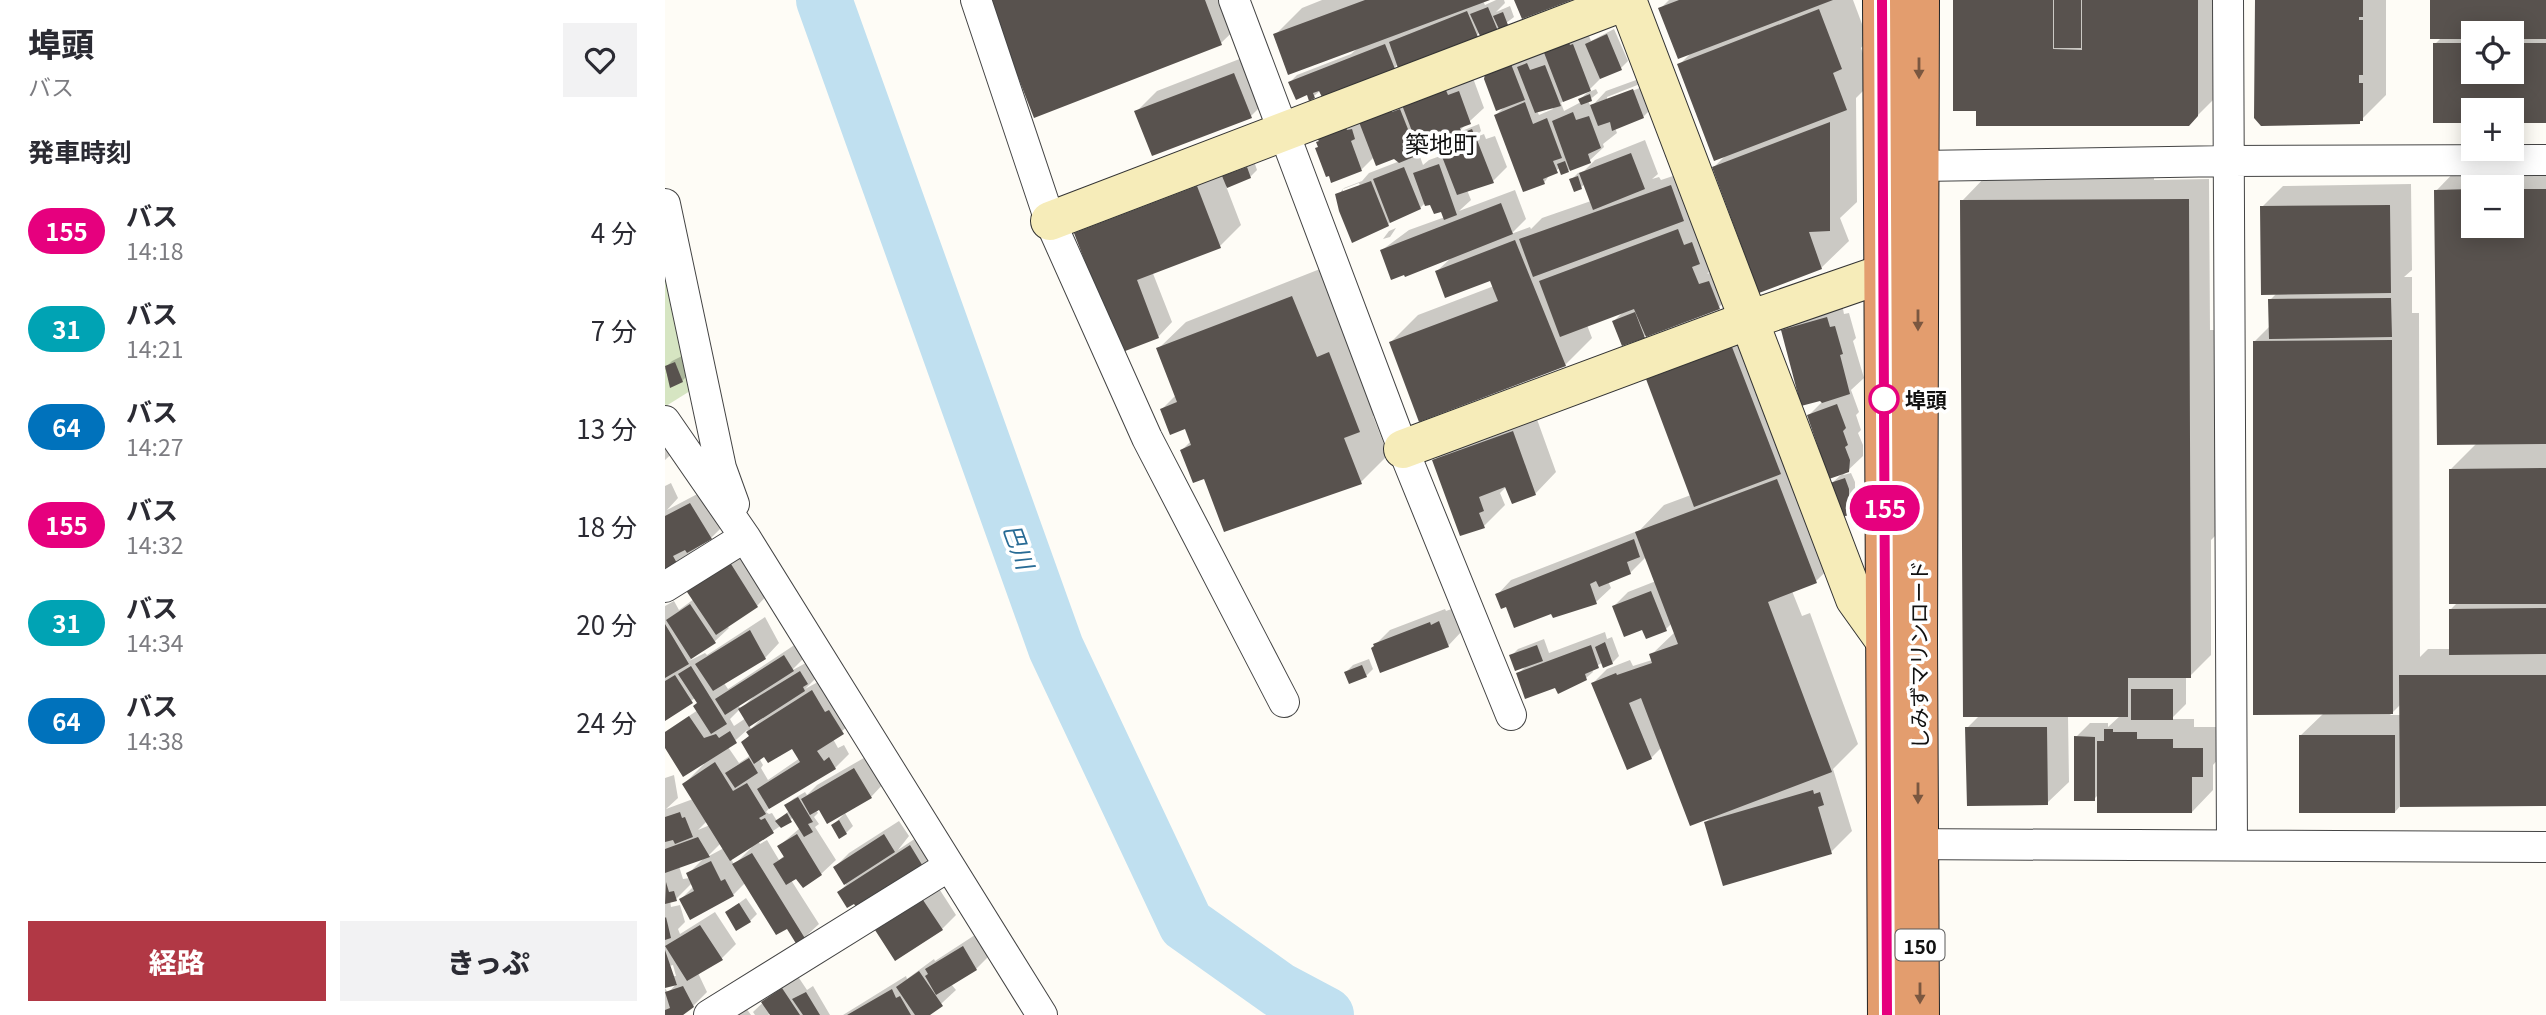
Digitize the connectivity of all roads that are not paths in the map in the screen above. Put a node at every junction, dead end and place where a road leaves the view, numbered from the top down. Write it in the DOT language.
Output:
graph roads {
  1 [pos="976,0"];
  2 [pos="1234,0"];
  3 [pos="1627,0"];
  4 [pos="1882,0"];
  5 [pos="1920,0"];
  6 [pos="2228,0"];
  7 [pos="1285,133"];
  8 [pos="2546,160"];
  9 [pos="2229,161"];
  10 [pos="1919,166"];
  11 [pos="665,204"];
  12 [pos="1050,221"];
  13 [pos="1918,261"];
  14 [pos="1883,274"];
  15 [pos="1749,320"];
  16 [pos="665,421"];
  17 [pos="1403,449"];
  18 [pos="745,537"];
  19 [pos="665,587"];
  20 [pos="1902,641"];
  21 [pos="1284,702"];
  22 [pos="1511,715"];
  23 [pos="2232,845"];
  24 [pos="2546,847"];
  25 [pos="1903,860"];
  26 [pos="949,866"];
  27 [pos="709,1015"];
  28 [pos="1042,1015"];
  29 [pos="1887,1015"];
  30 [pos="1920,1015"];
  1 -- 12 [label="street"];
  2 -- 7 [label="street"];
  3 -- 7 [label="street"];
  3 -- 15 [label="street"];
  4 -- 14 [label="highway, しみずマリンロード"];
  5 -- 10 [label="highway, しみずマリンロード, one-way"];
  6 -- 9 [label="street"];
  7 -- 12 [label="street"];
  7 -- 17 [label="street"];
  8 -- 9 [label="street"];
  9 -- 10 [label="street"];
  9 -- 23 [label="street"];
  10 -- 13 [label="highway, しみずマリンロード"];
  11 -- 18 [label="street"];
  12 -- 21 [label="street"];
  13 -- 14 [label="street"];
  13 -- 20 [label="highway, しみずマリンロード, one-way"];
  14 -- 15 [label="street"];
  14 -- 20 [label="highway, しみずマリンロード"];
  15 -- 17 [label="street"];
  15 -- 20 [label="street"];
  16 -- 18 [label="street"];
  17 -- 22 [label="street"];
  18 -- 19 [label="street"];
  18 -- 26 [label="street"];
  20 -- 25 [label="highway, しみずマリンロード"];
  23 -- 24 [label="street"];
  23 -- 25 [label="street"];
  25 -- 29 [label="highway, しみずマリンロード / 150"];
  25 -- 30 [label="highway, しみずマリンロード / 150, one-way"];
  26 -- 27 [label="street"];
  26 -- 28 [label="street"];
}
